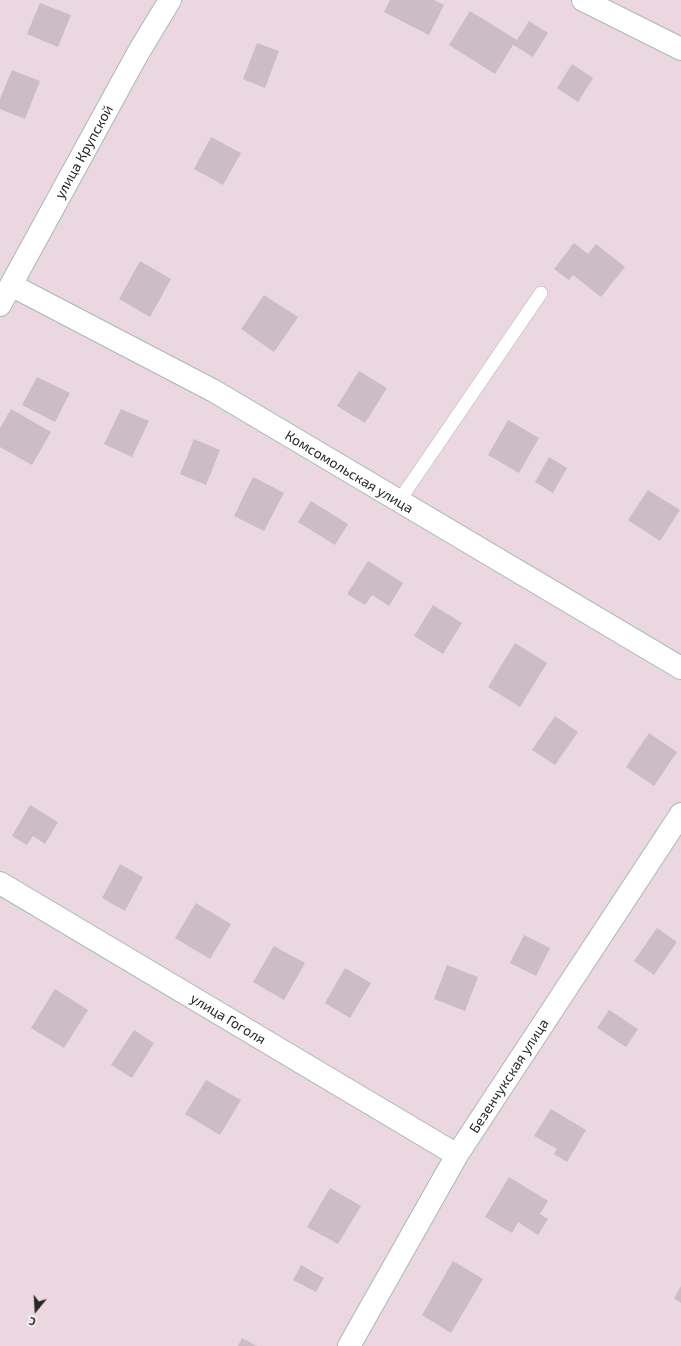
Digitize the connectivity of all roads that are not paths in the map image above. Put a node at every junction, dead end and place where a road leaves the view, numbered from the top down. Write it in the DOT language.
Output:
graph roads {
  1 [pos="170,0"];
  2 [pos="583,0"];
  3 [pos="681,49"];
  4 [pos="11,285"];
  5 [pos="541,293"];
  6 [pos="0,304"];
  7 [pos="399,501"];
  8 [pos="681,668"];
  9 [pos="681,814"];
  10 [pos="0,883"];
  11 [pos="457,1155"];
  12 [pos="349,1346"];
  1 -- 4 [label="street, улица Крупской"];
  2 -- 3 [label="street"];
  4 -- 6 [label="street, улица Крупской"];
  4 -- 7 [label="street, Комсомольская улица"];
  5 -- 7 [label="lane"];
  7 -- 8 [label="street, Комсомольская улица"];
  9 -- 11 [label="street, Безенчукская улица"];
  10 -- 11 [label="street, улица Гоголя"];
  11 -- 12 [label="street, Безенчукская улица"];
}
